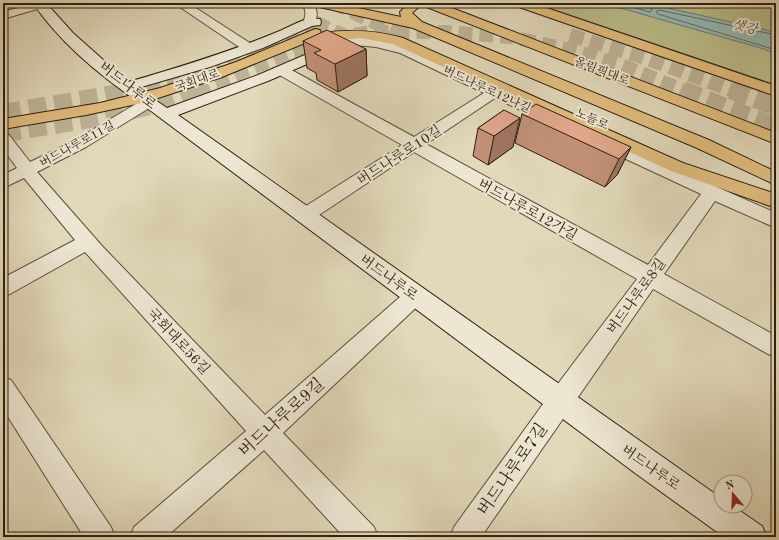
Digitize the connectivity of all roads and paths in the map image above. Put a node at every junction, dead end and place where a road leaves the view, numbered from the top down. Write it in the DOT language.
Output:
graph roads {
  1 [pos="180,3"];
  2 [pos="307,3"];
  3 [pos="316,3"];
  4 [pos="319,3"];
  5 [pos="381,3"];
  6 [pos="417,3"];
  7 [pos="428,3"];
  8 [pos="520,3"];
  9 [pos="42,4"];
  10 [pos="357,8"];
  11 [pos="3,16"];
  12 [pos="312,22"];
  13 [pos="410,34"];
  14 [pos="301,39"];
  15 [pos="348,39"];
  16 [pos="249,48"];
  17 [pos="281,70"];
  18 [pos="776,91"];
  19 [pos="494,93"];
  20 [pos="145,100"];
  21 [pos="3,124"];
  22 [pos="3,138"];
  23 [pos="776,139"];
  24 [pos="415,145"];
  25 [pos="26,171"];
  26 [pos="776,179"];
  27 [pos="3,182"];
  28 [pos="776,186"];
  29 [pos="712,192"];
  30 [pos="776,200"];
  31 [pos="304,216"];
  32 [pos="776,221"];
  33 [pos="86,242"];
  34 [pos="650,277"];
  35 [pos="3,288"];
  36 [pos="415,296"];
  37 [pos="776,347"];
  38 [pos="3,388"];
  39 [pos="560,401"];
  40 [pos="264,433"];
  41 [pos="101,537"];
  42 [pos="144,537"];
  43 [pos="364,537"];
  44 [pos="464,537"];
  45 [pos="751,537"];
  1 -- 16 [label="street"];
  2 -- 12 [label="street"];
  3 -- 14 [label="main road"];
  4 -- 10 [label="main road"];
  5 -- 10 [label="main road, 국회대로"];
  6 -- 13 [label="main road"];
  7 -- 23 [label="main road, 올림픽대로"];
  8 -- 18 [label="main road"];
  9 -- 11 [label="street"];
  9 -- 20 [label="main road, 버드나루로"];
  10 -- 13 [label="main road"];
  10 -- 14 [label="main road, 국회대로"];
  12 -- 16 [label="main road"];
  13 -- 14 [label="main road"];
  13 -- 26 [label="main road"];
  13 -- 28 [label="main road, 노들로"];
  13 -- 30 [label="main road, 노들로"];
  14 -- 20 [label="main road, 국회대로"];
  15 -- 17 [label="main road"];
  15 -- 19 [label="street, 버드나루로12나길"];
  16 -- 20 [label="main road"];
  17 -- 20 [label="main road"];
  17 -- 24 [label="street, 버드나루로12가길"];
  19 -- 24 [label="street, 버드나루로10길"];
  19 -- 29 [label="street, 버드나루로12나길"];
  20 -- 21 [label="main road, 국회대로"];
  20 -- 25 [label="street, 버드나루로11길"];
  20 -- 31 [label="main road, 버드나루로"];
  22 -- 25 [label="street, 국회대로56길"];
  24 -- 31 [label="street, 버드나루로10길"];
  24 -- 34 [label="street, 버드나루로12가길"];
  25 -- 27 [label="street, 버드나루로11길"];
  25 -- 33 [label="street, 국회대로56길"];
  29 -- 32 [label="street, 버드나루로12나길"];
  29 -- 34 [label="street, 버드나루로8길"];
  31 -- 36 [label="main road, 버드나루로"];
  33 -- 35 [label="street"];
  33 -- 40 [label="street, 국회대로56길"];
  34 -- 37 [label="street, 버드나루로12가길"];
  34 -- 39 [label="street, 버드나루로8길"];
  36 -- 39 [label="main road, 버드나루로"];
  36 -- 40 [label="street, 버드나루로9길"];
  38 -- 41 [label="street"];
  39 -- 44 [label="street, 버드나루로7길"];
  39 -- 45 [label="main road, 버드나루로"];
  40 -- 42 [label="street, 버드나루로9길"];
  40 -- 43 [label="street, 국회대로56길"];
}
